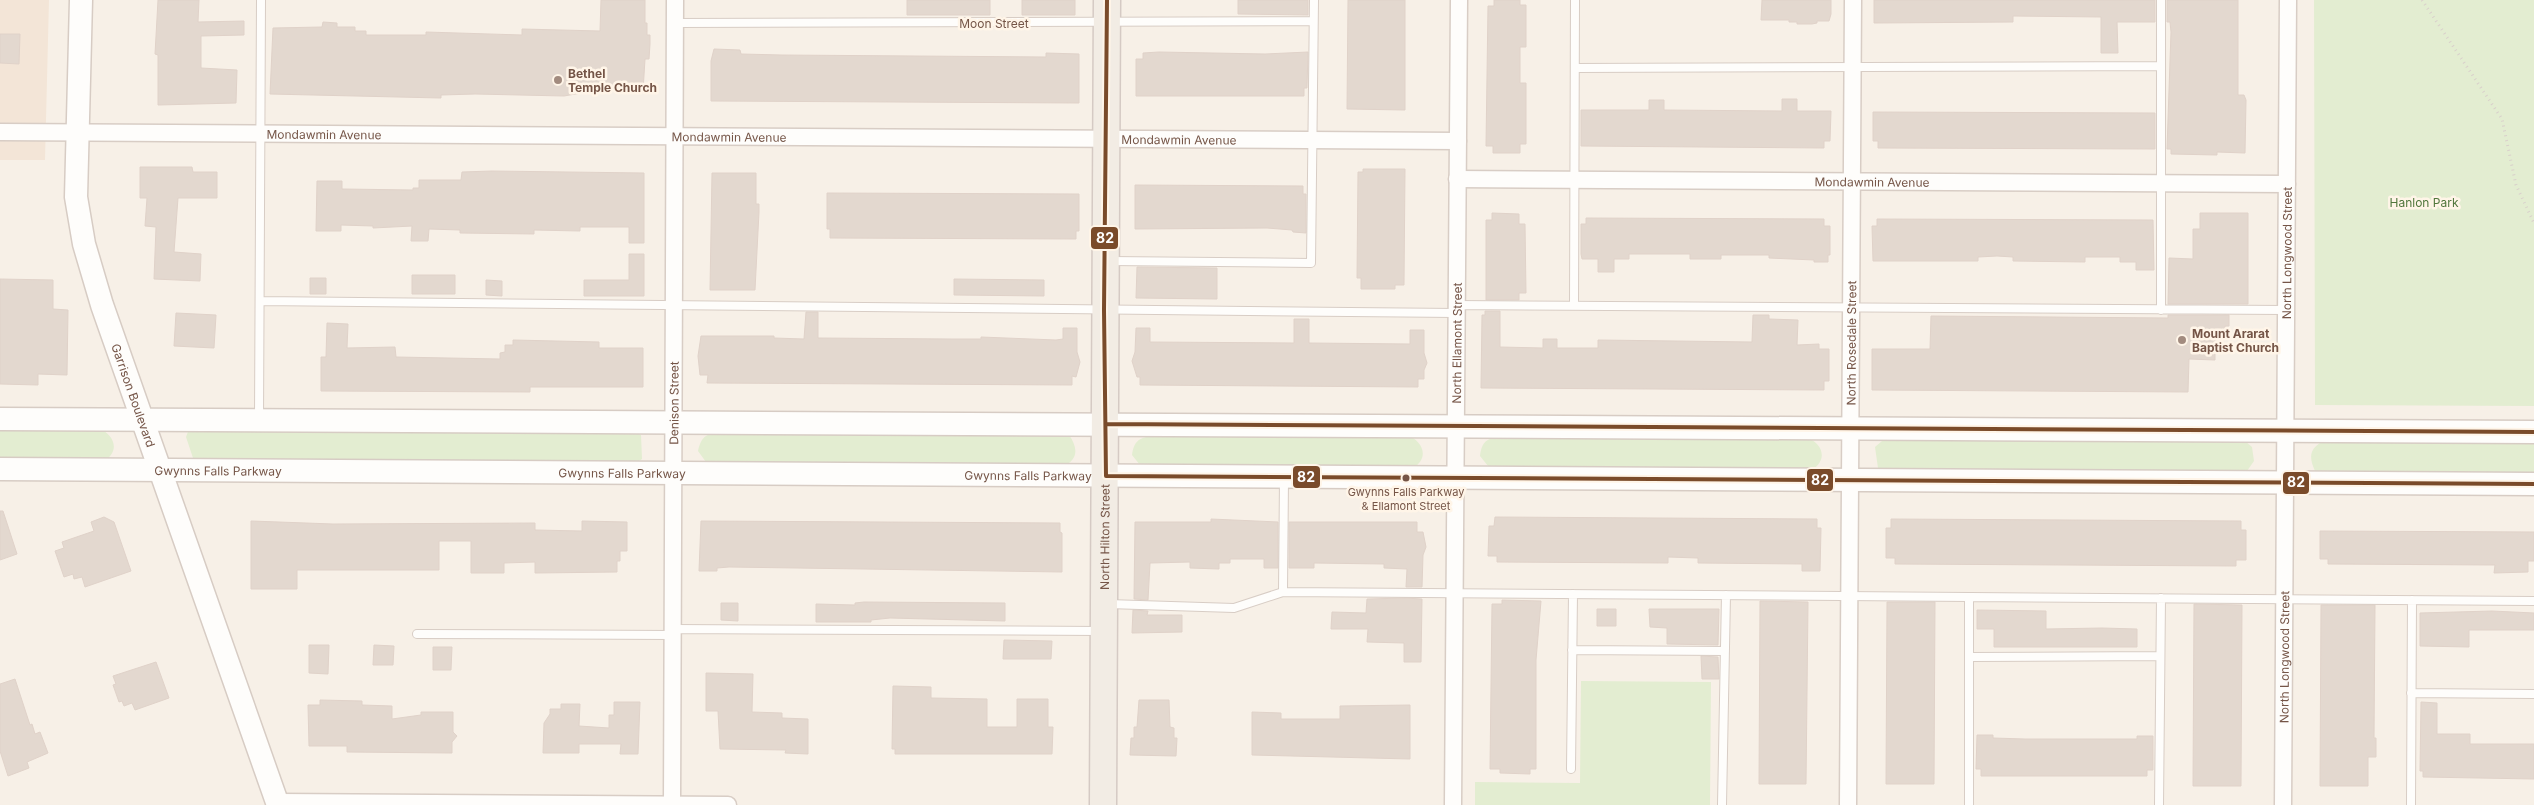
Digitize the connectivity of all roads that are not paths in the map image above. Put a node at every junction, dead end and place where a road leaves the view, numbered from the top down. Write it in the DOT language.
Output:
graph roads {
  1 [pos="80,0"];
  2 [pos="261,0"];
  3 [pos="675,0"];
  4 [pos="1314,0"];
  5 [pos="1458,0"];
  6 [pos="1575,0"];
  7 [pos="1853,0"];
  8 [pos="2161,0"];
  9 [pos="2288,0"];
  10 [pos="1107,11"];
  11 [pos="1313,21"];
  12 [pos="675,23"];
  13 [pos="2161,66"];
  14 [pos="1853,67"];
  15 [pos="1575,68"];
  16 [pos="0,132"];
  17 [pos="77,133"];
  18 [pos="260,134"];
  19 [pos="674,136"];
  20 [pos="1106,138"];
  21 [pos="1312,140"];
  22 [pos="1458,141"];
  23 [pos="1457,179"];
  24 [pos="1574,180"];
  25 [pos="1852,182"];
  26 [pos="2161,184"];
  27 [pos="2287,184"];
  28 [pos="1104,261"];
  29 [pos="260,301"];
  30 [pos="673,306"];
  31 [pos="1574,306"];
  32 [pos="1851,308"];
  33 [pos="1456,309"];
  34 [pos="1104,310"];
  35 [pos="2161,310"];
  36 [pos="2286,310"];
  37 [pos="0,419"];
  38 [pos="144,420"];
  39 [pos="259,420"];
  40 [pos="673,424"];
  41 [pos="1106,424"];
  42 [pos="1455,425"];
  43 [pos="1851,428"];
  44 [pos="2286,429"];
  45 [pos="2534,432"];
  46 [pos="0,469"];
  47 [pos="161,471"];
  48 [pos="673,472"];
  49 [pos="1106,476"];
  50 [pos="1284,477"];
  51 [pos="1455,479"];
  52 [pos="1850,482"];
  53 [pos="2285,482"];
  54 [pos="2534,484"];
  55 [pos="1283,592"];
  56 [pos="1454,593"];
  57 [pos="1573,594"];
  58 [pos="1726,595"];
  59 [pos="1850,596"];
  60 [pos="1969,597"];
  61 [pos="2161,598"];
  62 [pos="2284,599"];
  63 [pos="2412,600"];
  64 [pos="2534,601"];
  65 [pos="1104,604"];
  66 [pos="1104,631"];
  67 [pos="673,632"];
  68 [pos="417,634"];
  69 [pos="1572,650"];
  70 [pos="1725,651"];
  71 [pos="2160,656"];
  72 [pos="1969,657"];
  73 [pos="2411,693"];
  74 [pos="2534,694"];
  75 [pos="1571,769"];
  76 [pos="277,804"];
  77 [pos="672,805"];
  78 [pos="728,805"];
  79 [pos="1103,805"];
  80 [pos="1452,805"];
  81 [pos="1722,805"];
  82 [pos="1848,805"];
  83 [pos="1969,805"];
  84 [pos="2159,805"];
  85 [pos="2283,805"];
  86 [pos="2410,805"];
  1 -- 17 [label="main road, Garrison Boulevard"];
  2 -- 18 [label="lane"];
  3 -- 12 [label="street, Denison Street"];
  4 -- 11 [label="lane"];
  5 -- 22 [label="street, North Ellamont Street"];
  6 -- 15 [label="lane"];
  7 -- 14 [label="street, North Rosedale Street"];
  8 -- 13 [label="lane"];
  9 -- 27 [label="street, North Longwood Street"];
  10 -- 11 [label="lane, Moon Street"];
  10 -- 12 [label="lane, Moon Street"];
  10 -- 20 [label="main road, North Hilton Street"];
  11 -- 21 [label="lane"];
  12 -- 19 [label="street, Denison Street"];
  13 -- 14 [label="lane"];
  13 -- 26 [label="lane"];
  14 -- 15 [label="lane"];
  14 -- 25 [label="street, North Rosedale Street"];
  15 -- 24 [label="lane"];
  16 -- 17 [label="street, Mondawmin Avenue"];
  17 -- 18 [label="street, Mondawmin Avenue"];
  17 -- 38 [label="main road, Garrison Boulevard"];
  18 -- 19 [label="street, Mondawmin Avenue"];
  18 -- 29 [label="lane"];
  19 -- 20 [label="street, Mondawmin Avenue"];
  19 -- 30 [label="street, Denison Street"];
  20 -- 21 [label="street, Mondawmin Avenue"];
  20 -- 28 [label="main road, North Hilton Street"];
  21 -- 22 [label="street, Mondawmin Avenue"];
  21 -- 28 [label="lane"];
  22 -- 23 [label="street, North Ellamont Street"];
  23 -- 24 [label="street, Mondawmin Avenue"];
  23 -- 33 [label="street, North Ellamont Street"];
  24 -- 25 [label="street, Mondawmin Avenue"];
  24 -- 31 [label="lane"];
  25 -- 26 [label="street, Mondawmin Avenue"];
  25 -- 32 [label="street, North Rosedale Street"];
  26 -- 27 [label="street, Mondawmin Avenue"];
  26 -- 35 [label="lane"];
  27 -- 36 [label="street, North Longwood Street"];
  28 -- 34 [label="main road, North Hilton Street"];
  29 -- 30 [label="lane"];
  29 -- 39 [label="lane"];
  30 -- 34 [label="lane"];
  30 -- 40 [label="street, Denison Street"];
  31 -- 32 [label="lane"];
  31 -- 33 [label="lane"];
  32 -- 35 [label="lane"];
  32 -- 43 [label="street, North Rosedale Street"];
  33 -- 34 [label="lane"];
  33 -- 42 [label="street, North Ellamont Street"];
  34 -- 41 [label="main road, North Hilton Street"];
  35 -- 36 [label="lane"];
  36 -- 44 [label="street, North Longwood Street"];
  37 -- 38 [label="main road"];
  38 -- 39 [label="main road"];
  38 -- 47 [label="main road, Garrison Boulevard"];
  39 -- 40 [label="main road"];
  40 -- 41 [label="main road"];
  40 -- 48 [label="street, Denison Street"];
  41 -- 42 [label="main road"];
  41 -- 49 [label="main road, North Hilton Street"];
  42 -- 43 [label="main road"];
  42 -- 51 [label="street, North Ellamont Street"];
  43 -- 44 [label="main road"];
  43 -- 52 [label="street, North Rosedale Street"];
  44 -- 45 [label="main road"];
  44 -- 53 [label="street, North Longwood Street"];
  46 -- 47 [label="main road, Gwynns Falls Parkway"];
  47 -- 48 [label="main road, Gwynns Falls Parkway"];
  47 -- 76 [label="main road, Garrison Boulevard"];
  48 -- 49 [label="main road, Gwynns Falls Parkway"];
  48 -- 67 [label="street, Denison Street"];
  49 -- 50 [label="main road, Gwynns Falls Parkway"];
  49 -- 65 [label="main road, North Hilton Street"];
  50 -- 51 [label="main road, Gwynns Falls Parkway"];
  50 -- 55 [label="lane"];
  51 -- 52 [label="main road, Gwynns Falls Parkway"];
  51 -- 56 [label="street, North Ellamont Street"];
  52 -- 53 [label="main road, Gwynns Falls Parkway"];
  52 -- 59 [label="street, North Rosedale Street"];
  53 -- 54 [label="main road, Gwynns Falls Parkway"];
  53 -- 62 [label="street, North Longwood Street"];
  55 -- 56 [label="lane"];
  55 -- 65 [label="lane"];
  56 -- 57 [label="lane"];
  56 -- 80 [label="street, North Ellamont Street"];
  57 -- 58 [label="lane"];
  57 -- 69 [label="lane"];
  58 -- 59 [label="lane"];
  58 -- 70 [label="lane"];
  59 -- 60 [label="lane"];
  59 -- 82 [label="street, North Rosedale Street"];
  60 -- 61 [label="lane"];
  60 -- 72 [label="lane"];
  61 -- 62 [label="lane"];
  61 -- 71 [label="lane"];
  62 -- 63 [label="lane"];
  62 -- 85 [label="street, North Longwood Street"];
  63 -- 64 [label="lane"];
  63 -- 73 [label="lane"];
  65 -- 66 [label="main road, North Hilton Street"];
  66 -- 67 [label="lane"];
  66 -- 79 [label="main road, North Hilton Street"];
  67 -- 68 [label="lane"];
  67 -- 77 [label="street, Denison Street"];
  69 -- 70 [label="lane"];
  69 -- 75 [label="lane"];
  70 -- 81 [label="lane"];
  71 -- 72 [label="lane"];
  71 -- 84 [label="lane"];
  72 -- 83 [label="lane"];
  73 -- 74 [label="lane"];
  73 -- 86 [label="lane"];
  76 -- 77 [label="street"];
  77 -- 78 [label="street"];
}
